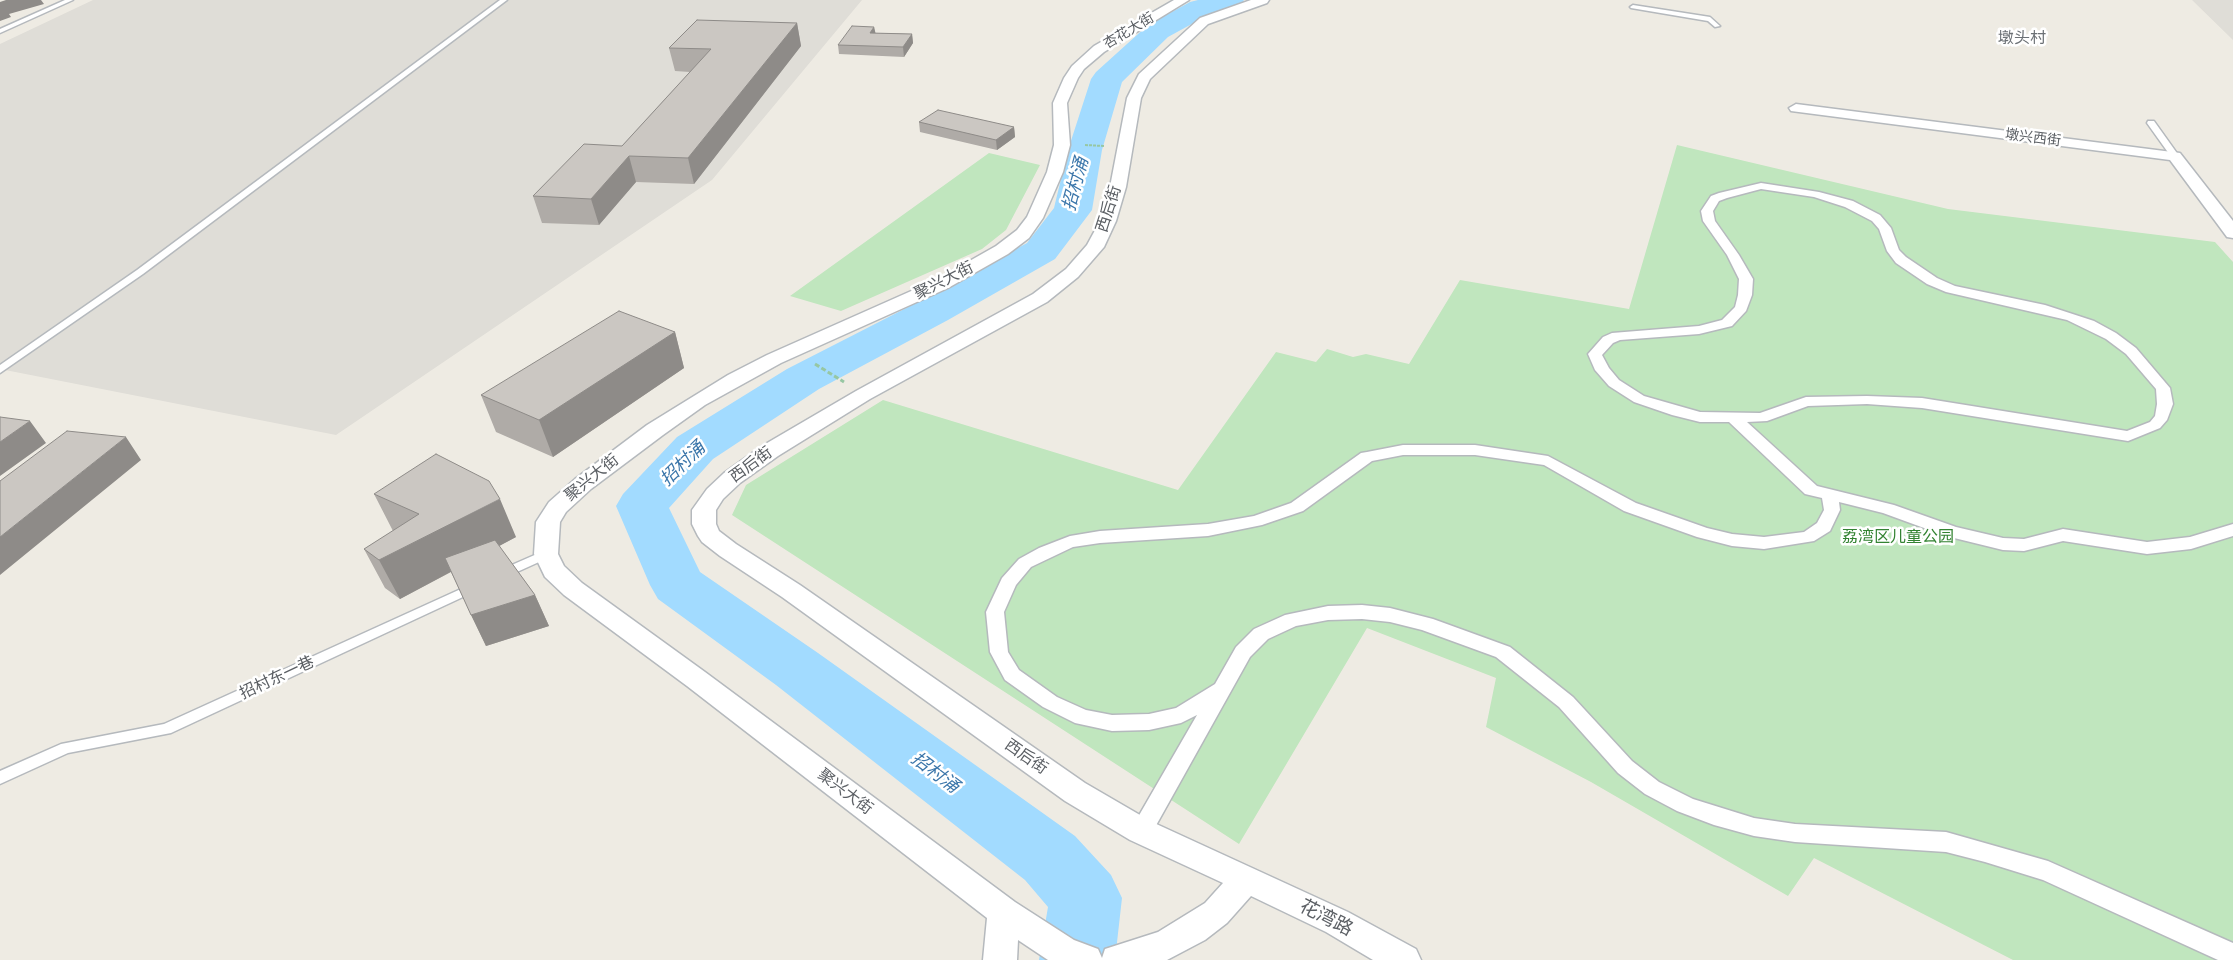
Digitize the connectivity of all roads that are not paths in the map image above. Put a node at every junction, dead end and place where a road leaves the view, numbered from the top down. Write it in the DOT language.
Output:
graph roads {
  1 [pos="70,0"];
  2 [pos="504,0"];
  3 [pos="1183,0"];
  4 [pos="1263,0"];
  5 [pos="1633,6"];
  6 [pos="1717,26"];
  7 [pos="0,31"];
  8 [pos="1079,66"];
  9 [pos="1796,108"];
  10 [pos="2151,123"];
  11 [pos="2175,156"];
  12 [pos="2233,233"];
  13 [pos="0,370"];
  14 [pos="1726,417"];
  15 [pos="1830,495"];
  16 [pos="2233,530"];
  17 [pos="546,554"];
  18 [pos="1221,689"];
  19 [pos="0,778"];
  20 [pos="1141,831"];
  21 [pos="1247,879"];
  22 [pos="1004,912"];
  23 [pos="2233,955"];
  24 [pos="1000,960"];
  25 [pos="1086,960"];
  26 [pos="1117,960"];
  27 [pos="1404,960"];
  1 -- 7 [label="lane"];
  2 -- 13 [label="lane"];
  3 -- 8 [label="street, 杏花大街"];
  4 -- 20 [label="street, 西后街"];
  5 -- 6 [label="lane"];
  8 -- 17 [label="street, 聚兴大街"];
  9 -- 11 [label="street, 墩兴西街"];
  10 -- 11 [label="lane"];
  11 -- 12 [label="street"];
  14 -- 14 [label="street"];
  14 -- 15 [label="street"];
  15 -- 16 [label="street"];
  15 -- 18 [label="street"];
  17 -- 19 [label="lane, 招村东一巷"];
  17 -- 22 [label="street, 聚兴大街"];
  18 -- 20 [label="street"];
  18 -- 23 [label="street"];
  20 -- 21 [label="street, 西后街"];
  21 -- 26 [label="street"];
  21 -- 27 [label="street, 花湾路"];
  22 -- 24 [label="street"];
  22 -- 25 [label="street, 聚兴大街"];
}
